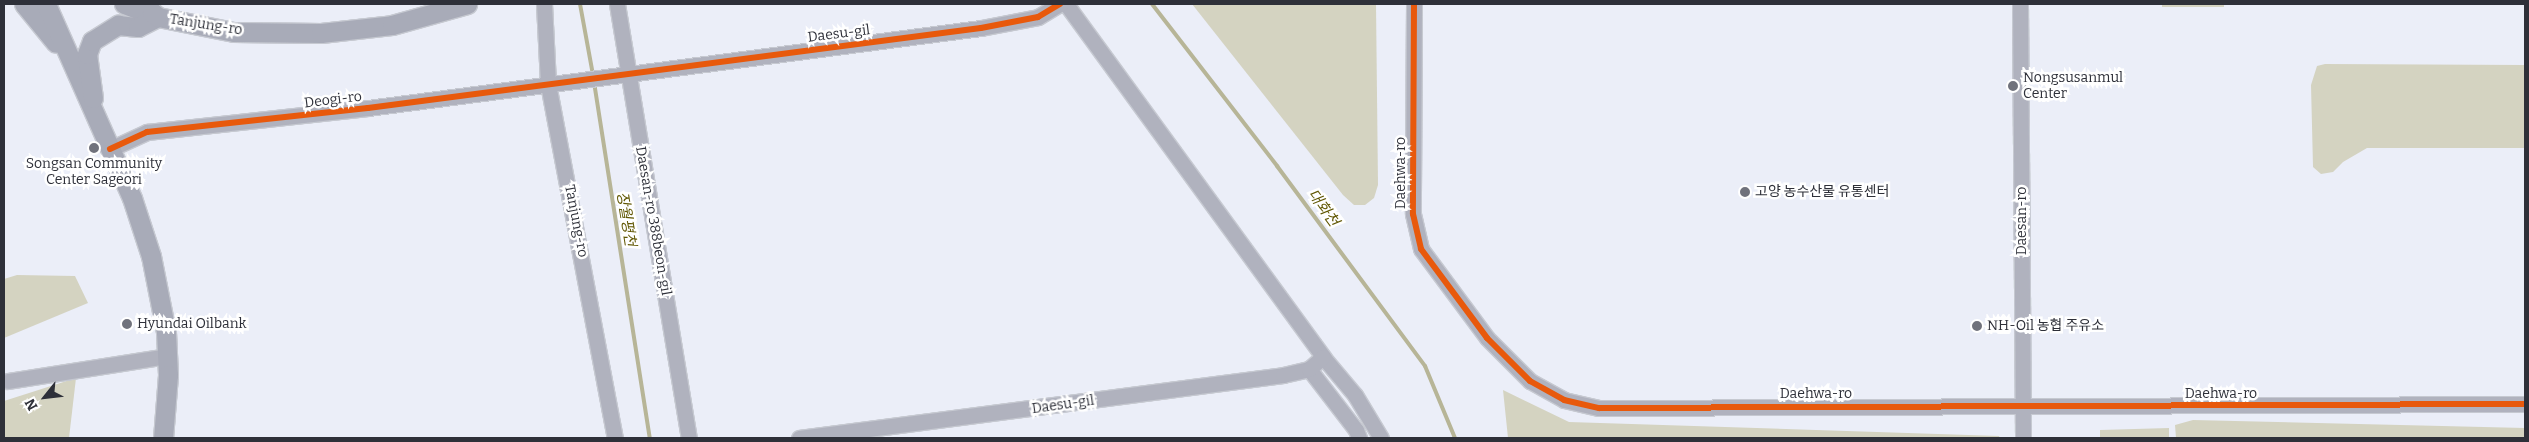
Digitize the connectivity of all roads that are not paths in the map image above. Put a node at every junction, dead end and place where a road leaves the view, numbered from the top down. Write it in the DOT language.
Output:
graph roads {
  1 [pos="24,4"];
  2 [pos="46,4"];
  3 [pos="124,4"];
  4 [pos="140,4"];
  5 [pos="467,4"];
  6 [pos="544,4"];
  7 [pos="617,4"];
  8 [pos="1060,4"];
  9 [pos="1066,4"];
  10 [pos="1414,4"];
  11 [pos="2020,4"];
  12 [pos="158,17"];
  13 [pos="73,64"];
  14 [pos="622,74"];
  15 [pos="555,83"];
  16 [pos="93,111"];
  17 [pos="110,149"];
  18 [pos="167,356"];
  19 [pos="1323,357"];
  20 [pos="1309,369"];
  21 [pos="8,381"];
  22 [pos="2525,404"];
  23 [pos="2023,406"];
  24 [pos="163,438"];
  25 [pos="615,438"];
  26 [pos="689,438"];
  27 [pos="799,438"];
  28 [pos="1358,438"];
  29 [pos="1380,438"];
  30 [pos="2023,438"];
  1 -- 13 [label="main road"];
  2 -- 13 [label="main road"];
  3 -- 12 [label="main road, Tanjung-ro"];
  4 -- 12 [label="main road"];
  5 -- 12 [label="main road, Tanjung-ro"];
  6 -- 15 [label="street, Tanjung-ro"];
  7 -- 14 [label="street, Daesan-ro 388beon-gil"];
  8 -- 14 [label="street, Daesu-gil"];
  9 -- 19 [label="street"];
  10 -- 23 [label="street, Daehwa-ro"];
  11 -- 23 [label="street, Daesan-ro"];
  12 -- 16 [label="main road"];
  13 -- 16 [label="main road"];
  14 -- 15 [label="street, Daesu-gil"];
  14 -- 26 [label="street, Daesan-ro 388beon-gil"];
  15 -- 17 [label="street, Deogi-ro"];
  15 -- 25 [label="street, Tanjung-ro"];
  16 -- 17 [label="main road"];
  17 -- 18 [label="main road"];
  18 -- 21 [label="street"];
  18 -- 24 [label="main road"];
  19 -- 20 [label="street"];
  19 -- 29 [label="street"];
  20 -- 27 [label="street, Daesu-gil"];
  20 -- 28 [label="street"];
  22 -- 23 [label="street, Daehwa-ro"];
  23 -- 30 [label="street, Daesan-ro"];
}
